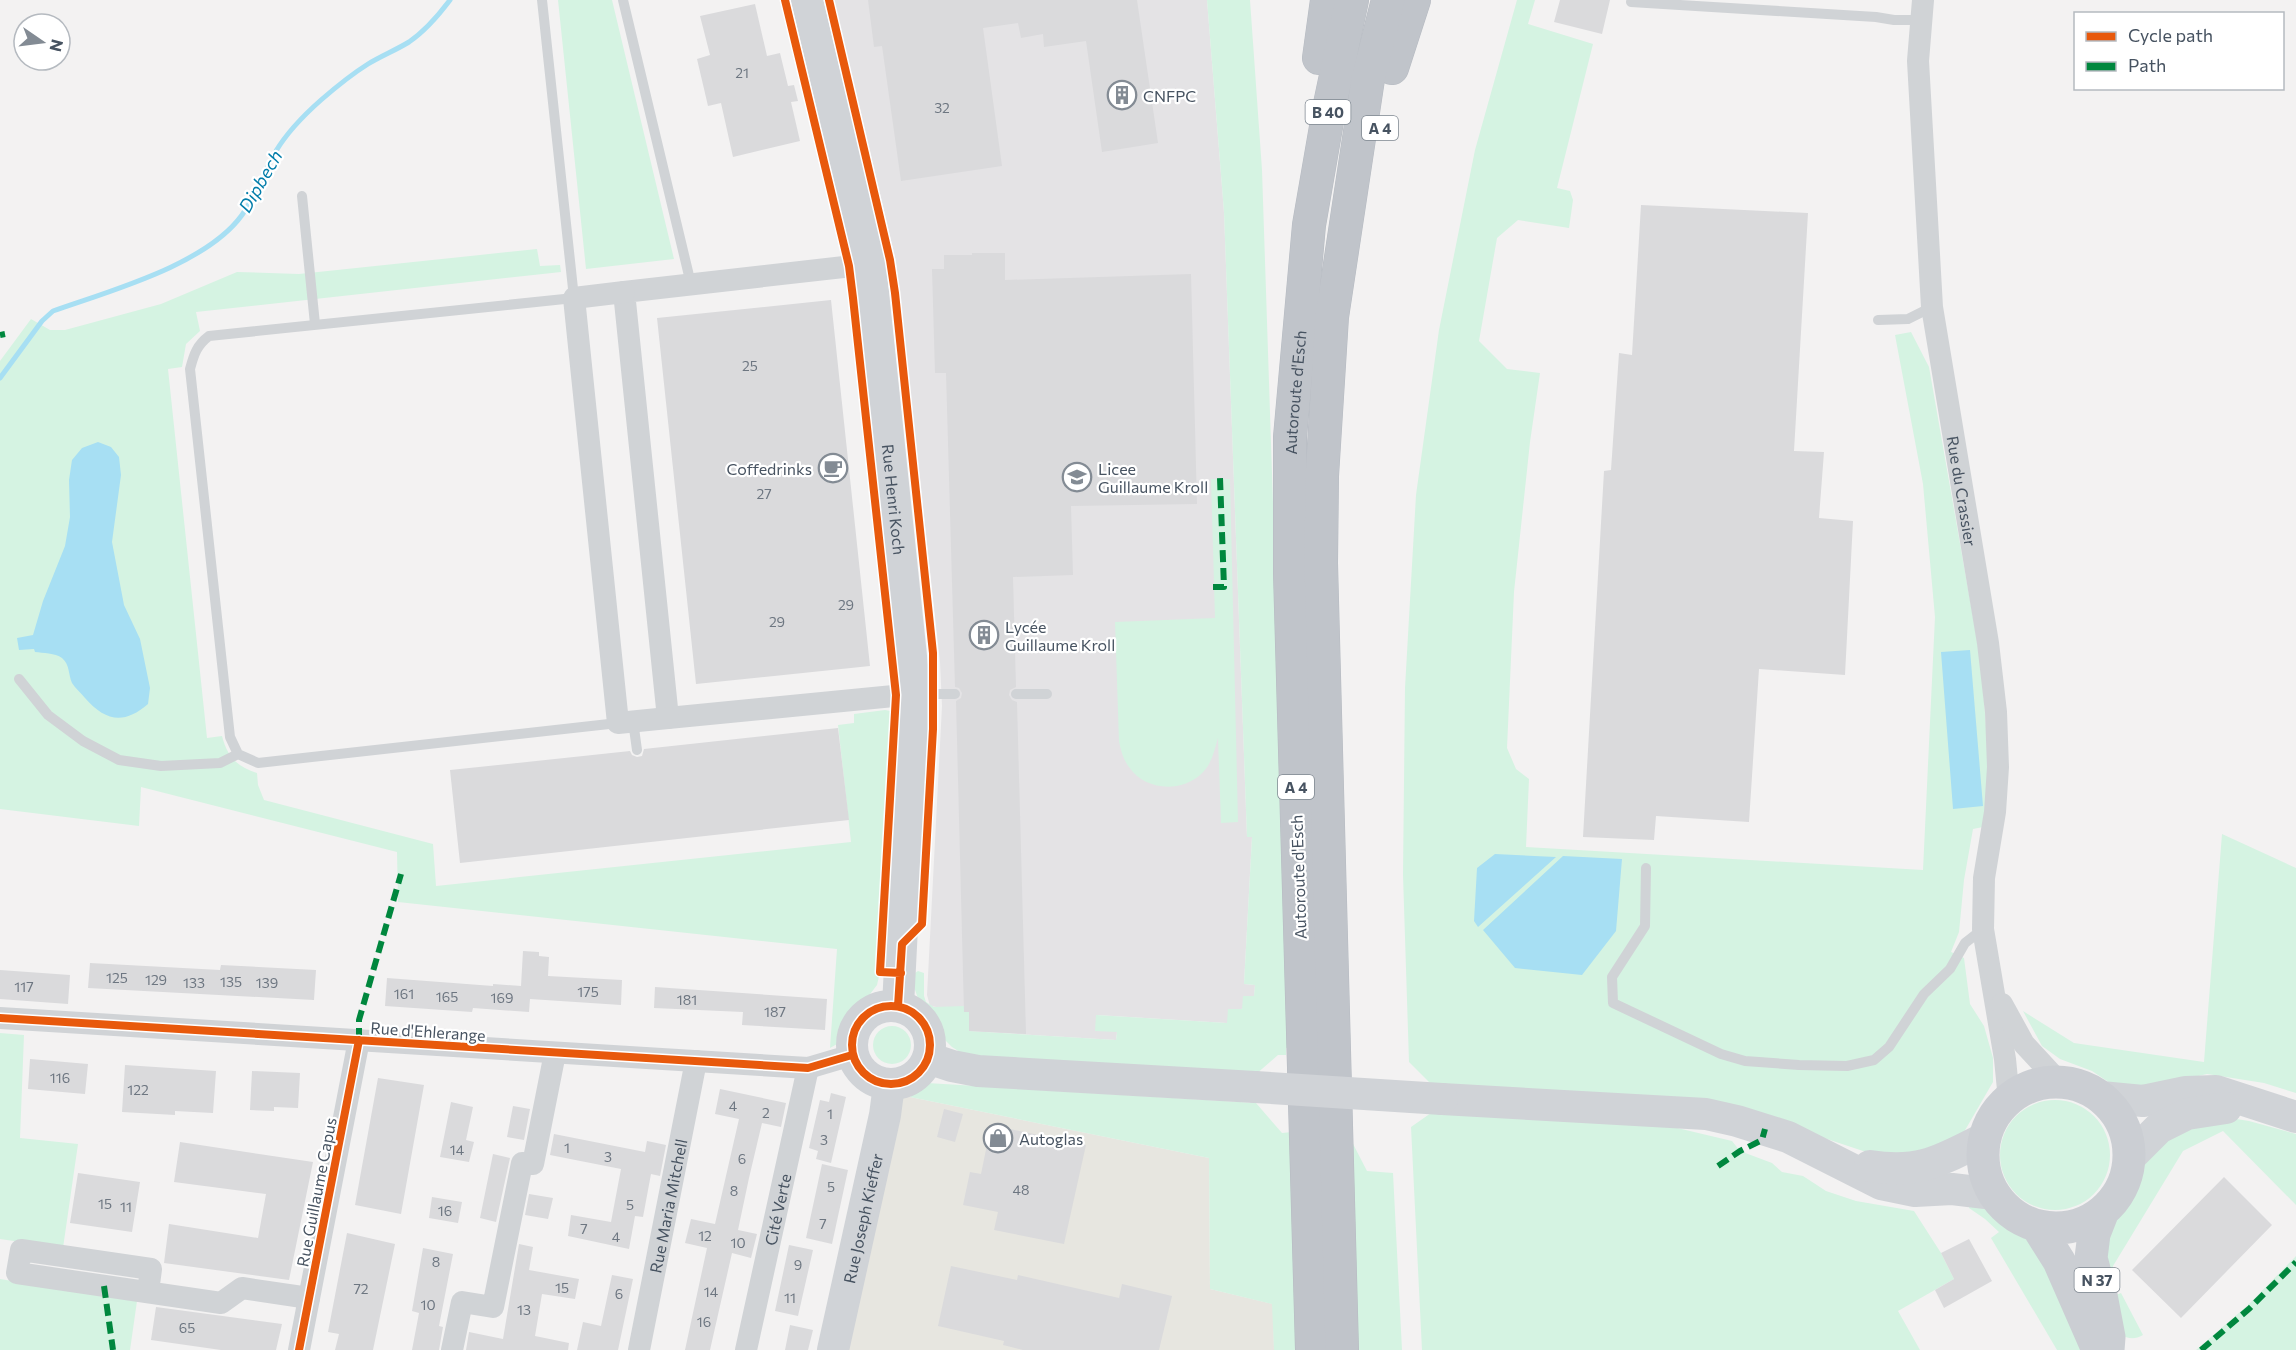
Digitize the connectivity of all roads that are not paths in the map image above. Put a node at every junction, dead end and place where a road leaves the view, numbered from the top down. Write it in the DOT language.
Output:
graph roads {
  1 [pos="542,0"];
  2 [pos="623,0"];
  3 [pos="807,0"];
  4 [pos="1327,0"];
  5 [pos="1352,0"];
  6 [pos="1388,0"];
  7 [pos="1414,0"];
  8 [pos="1631,2"];
  9 [pos="1922,10"];
  10 [pos="302,196"];
  11 [pos="1309,225"];
  12 [pos="1341,254"];
  13 [pos="870,264"];
  14 [pos="691,284"];
  15 [pos="624,292"];
  16 [pos="574,298"];
  17 [pos="1932,307"];
  18 [pos="1878,320"];
  19 [pos="315,324"];
  20 [pos="19,679"];
  21 [pos="914,694"];
  22 [pos="955,694"];
  23 [pos="1017,694"];
  24 [pos="1047,694"];
  25 [pos="668,718"];
  26 [pos="625,722"];
  27 [pos="637,750"];
  28 [pos="238,754"];
  29 [pos="1646,868"];
  30 [pos="1983,929"];
  31 [pos="1992,979"];
  32 [pos="898,1006"];
  33 [pos="0,1018"];
  34 [pos="359,1040"];
  35 [pos="555,1053"];
  36 [pos="852,1054"];
  37 [pos="928,1058"];
  38 [pos="696,1061"];
  39 [pos="808,1068"];
  40 [pos="2059,1082"];
  41 [pos="889,1085"];
  42 [pos="2101,1097"];
  43 [pos="2009,1100"];
  44 [pos="2260,1105"];
  45 [pos="2296,1117"];
  46 [pos="1985,1138"];
  47 [pos="2129,1158"];
  48 [pos="1832,1161"];
  49 [pos="1995,1194"];
  50 [pos="2103,1211"];
  51 [pos="2037,1226"];
  52 [pos="148,1292"];
  53 [pos="309,1298"];
  54 [pos="299,1350"];
  55 [pos="452,1350"];
  56 [pos="639,1350"];
  57 [pos="746,1350"];
  58 [pos="833,1350"];
  59 [pos="1312,1350"];
  60 [pos="1342,1350"];
  61 [pos="2098,1350"];
  62 [pos="2108,1350"];
  1 -- 16 [label="lane"];
  2 -- 14 [label="lane"];
  3 -- 13 [label="main road, Rue Henri Koch"];
  4 -- 11 [label="highway, A 4"];
  5 -- 11 [label="highway, B 40"];
  6 -- 12 [label="highway, B 40"];
  7 -- 12 [label="highway, A 4"];
  8 -- 9 [label="lane"];
  9 -- 17 [label="street, Rue du Crassier"];
  10 -- 19 [label="lane"];
  11 -- 59 [label="highway, Autoroute d'Esch / A 4"];
  12 -- 60 [label="highway, Autoroute d'Esch / A 4"];
  13 -- 14 [label="street"];
  13 -- 21 [label="main road, Rue Henri Koch"];
  14 -- 15 [label="street"];
  15 -- 16 [label="street"];
  15 -- 25 [label="street"];
  16 -- 19 [label="lane"];
  16 -- 26 [label="street"];
  17 -- 18 [label="lane"];
  17 -- 30 [label="street, Rue du Crassier"];
  19 -- 28 [label="lane"];
  20 -- 28 [label="lane"];
  21 -- 22 [label="lane"];
  21 -- 25 [label="street"];
  21 -- 32 [label="main road, Rue Henri Koch"];
  23 -- 24 [label="lane"];
  25 -- 26 [label="street"];
  26 -- 27 [label="lane"];
  26 -- 28 [label="lane"];
  29 -- 30 [label="lane"];
  30 -- 31 [label="street, Rue du Crassier"];
  31 -- 40 [label="street"];
  31 -- 43 [label="street"];
  32 -- 36 [label="main road"];
  32 -- 37 [label="main road"];
  33 -- 34 [label="street, Rue d'Ehlerange"];
  34 -- 35 [label="street, Rue d'Ehlerange"];
  34 -- 53 [label="street, Rue Guillaume Capus"];
  35 -- 38 [label="street, Rue d'Ehlerange"];
  35 -- 55 [label="street"];
  36 -- 39 [label="street, Rue d'Ehlerange"];
  36 -- 41 [label="main road"];
  37 -- 41 [label="main road"];
  37 -- 48 [label="main road, bridge"];
  38 -- 39 [label="street, Rue d'Ehlerange"];
  38 -- 56 [label="street, Rue Maria Mitchell"];
  39 -- 57 [label="street, Cité Verte"];
  40 -- 42 [label="main road"];
  40 -- 43 [label="main road"];
  41 -- 58 [label="main road, Rue Joseph Kieffer"];
  42 -- 44 [label="main road"];
  42 -- 47 [label="main road"];
  43 -- 46 [label="main road"];
  44 -- 45 [label="main road"];
  44 -- 47 [label="main road"];
  46 -- 48 [label="main road"];
  46 -- 49 [label="main road"];
  47 -- 50 [label="main road"];
  48 -- 49 [label="main road"];
  49 -- 51 [label="main road"];
  50 -- 51 [label="main road"];
  50 -- 62 [label="main road, N 37"];
  51 -- 61 [label="main road, N 37"];
  52 -- 52 [label="street"];
  52 -- 53 [label="street"];
  53 -- 54 [label="street, Rue Guillaume Capus"];
}
